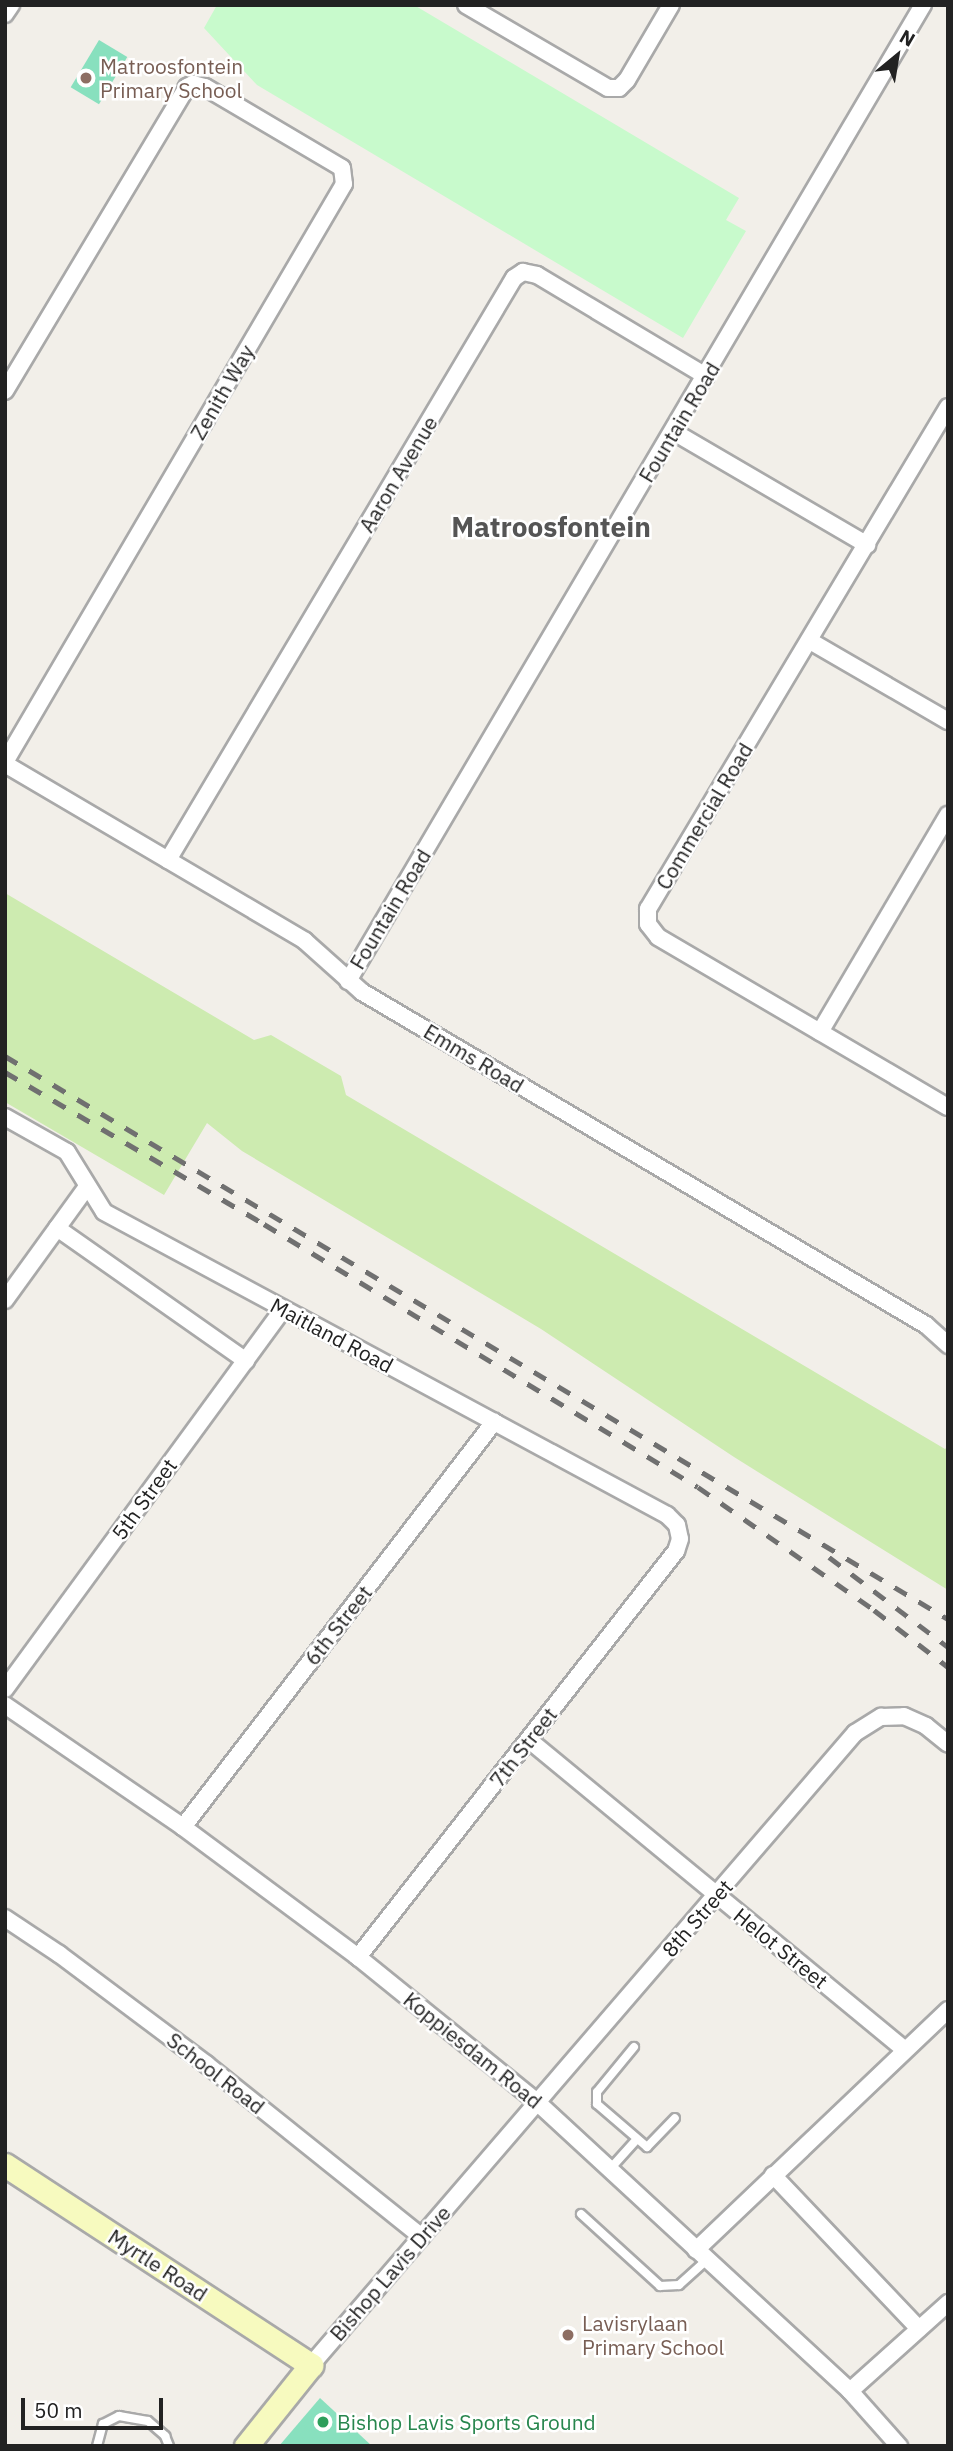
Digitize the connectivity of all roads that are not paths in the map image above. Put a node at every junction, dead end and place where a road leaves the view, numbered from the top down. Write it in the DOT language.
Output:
graph roads {
  1 [pos="10,5"];
  2 [pos="466,5"];
  3 [pos="671,5"];
  4 [pos="923,5"];
  5 [pos="5,14"];
  6 [pos="706,376"];
  7 [pos="5,391"];
  8 [pos="948,407"];
  9 [pos="674,432"];
  10 [pos="867,545"];
  11 [pos="810,641"];
  12 [pos="948,721"];
  13 [pos="5,763"];
  14 [pos="948,816"];
  15 [pos="168,860"];
  16 [pos="348,981"];
  17 [pos="820,1032"];
  18 [pos="948,1107"];
  19 [pos="5,1116"];
  20 [pos="86,1188"];
  21 [pos="57,1228"];
  22 [pos="5,1300"];
  23 [pos="284,1309"];
  24 [pos="948,1345"];
  25 [pos="246,1361"];
  26 [pos="494,1422"];
  27 [pos="679,1532"];
  28 [pos="5,1689"];
  29 [pos="5,1705"];
  30 [pos="528,1740"];
  31 [pos="948,1744"];
  32 [pos="183,1827"];
  33 [pos="716,1895"];
  34 [pos="5,1918"];
  35 [pos="358,1957"];
  36 [pos="948,2010"];
  37 [pos="634,2047"];
  38 [pos="904,2049"];
  39 [pos="538,2102"];
  40 [pos="675,2118"];
  41 [pos="636,2140"];
  42 [pos="5,2165"];
  43 [pos="610,2169"];
  44 [pos="773,2175"];
  45 [pos="581,2214"];
  46 [pos="421,2236"];
  47 [pos="702,2255"];
  48 [pos="948,2303"];
  49 [pos="919,2329"];
  50 [pos="311,2365"];
  51 [pos="849,2391"];
  52 [pos="97,2446"];
  53 [pos="169,2446"];
  54 [pos="246,2446"];
  55 [pos="899,2446"];
  1 -- 5 [label="street"];
  2 -- 3 [label="street"];
  4 -- 6 [label="street, Fountain Road"];
  6 -- 9 [label="street, Fountain Road"];
  6 -- 15 [label="street, Aaron Avenue"];
  7 -- 13 [label="street, Zenith Way"];
  8 -- 10 [label="street, Commercial Road"];
  9 -- 10 [label="street"];
  9 -- 16 [label="street, Fountain Road"];
  10 -- 11 [label="street, Commercial Road"];
  11 -- 12 [label="street"];
  11 -- 17 [label="street, Commercial Road"];
  13 -- 15 [label="street, Emms Road"];
  14 -- 17 [label="street"];
  15 -- 16 [label="street, Emms Road"];
  16 -- 24 [label="street, Emms Road"];
  17 -- 18 [label="street, Commercial Road"];
  19 -- 20 [label="street, Maitland Road"];
  20 -- 21 [label="street"];
  20 -- 23 [label="street, Maitland Road"];
  21 -- 22 [label="street"];
  21 -- 25 [label="street"];
  23 -- 25 [label="street, 5th Street"];
  23 -- 26 [label="street, Maitland Road"];
  25 -- 28 [label="street, 5th Street"];
  26 -- 27 [label="street, Maitland Road"];
  26 -- 32 [label="street, 6th Street"];
  27 -- 30 [label="street, 7th Street"];
  29 -- 32 [label="street, Koppiesdam Road"];
  30 -- 33 [label="street, Helot Street"];
  30 -- 35 [label="street, 7th Street"];
  31 -- 33 [label="street, 8th Street"];
  32 -- 35 [label="street, Koppiesdam Road"];
  33 -- 38 [label="street, Helot Street"];
  33 -- 39 [label="street, 8th Street"];
  34 -- 46 [label="street, School Road"];
  35 -- 39 [label="street, Koppiesdam Road"];
  36 -- 38 [label="street"];
  37 -- 41 [label="lane"];
  38 -- 44 [label="street"];
  39 -- 43 [label="street, Koppiesdam Road"];
  39 -- 46 [label="street, Bishop Lavis Drive"];
  40 -- 41 [label="lane"];
  41 -- 43 [label="lane"];
  42 -- 50 [label="street, Myrtle Road"];
  43 -- 47 [label="street, Koppiesdam Road"];
  44 -- 47 [label="street"];
  44 -- 49 [label="street"];
  45 -- 47 [label="lane"];
  46 -- 50 [label="street, Bishop Lavis Drive"];
  47 -- 51 [label="street, Koppiesdam Road"];
  48 -- 49 [label="street"];
  49 -- 51 [label="street"];
  50 -- 54 [label="street, Bishop Lavis Drive"];
  51 -- 55 [label="street, Koppiesdam Road"];
  52 -- 53 [label="lane"];
}
